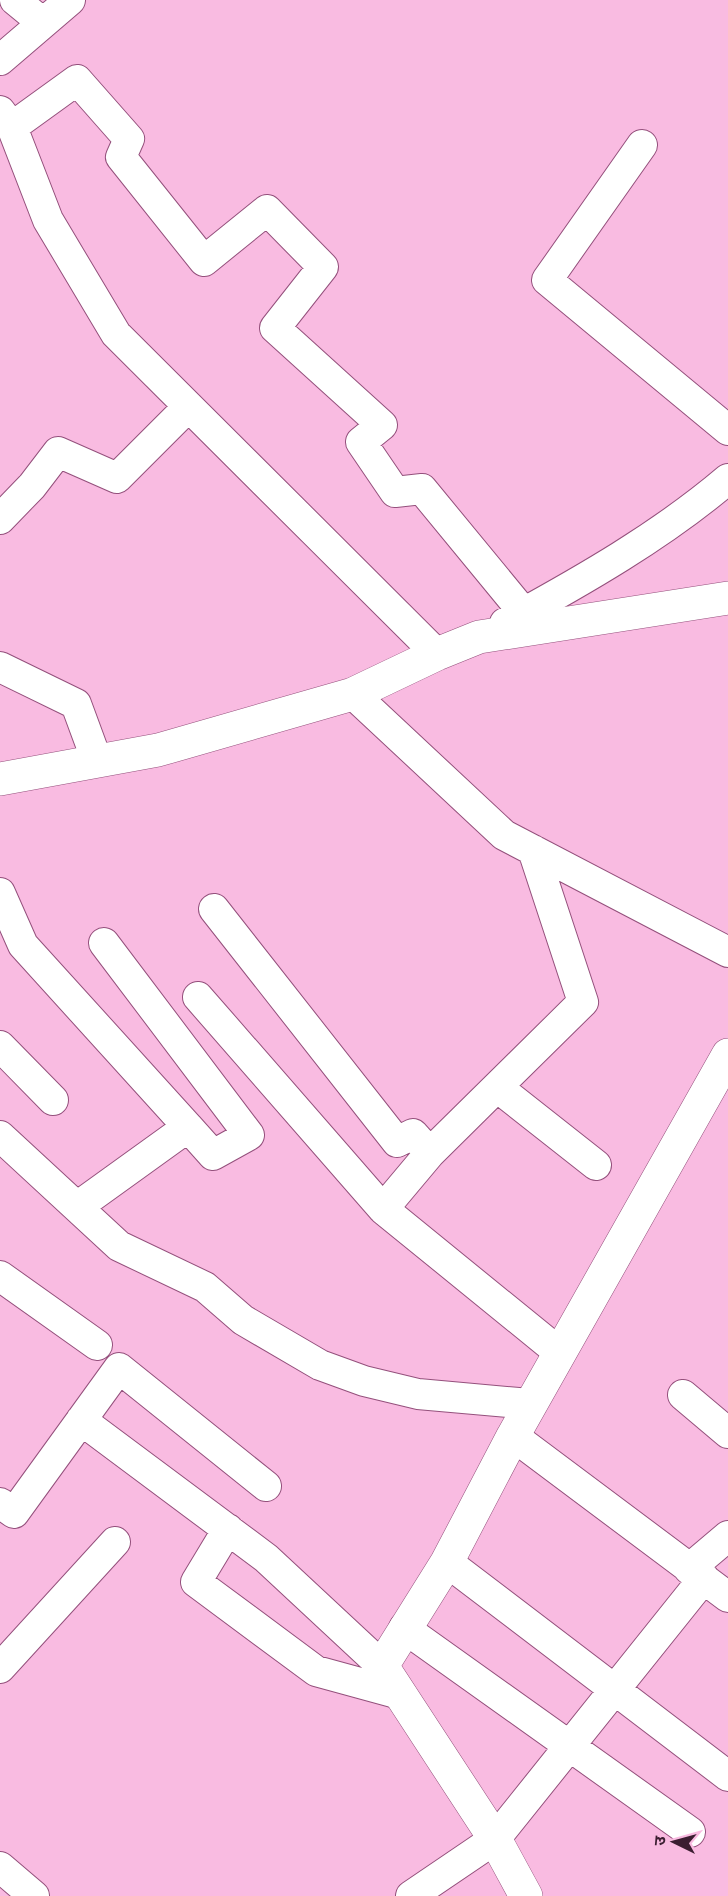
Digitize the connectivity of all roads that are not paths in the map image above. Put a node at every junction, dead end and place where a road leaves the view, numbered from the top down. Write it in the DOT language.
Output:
graph roads {
  1 [pos="15,0"];
  2 [pos="70,0"];
  3 [pos="43,23"];
  4 [pos="0,60"];
  5 [pos="6,119"];
  6 [pos="642,145"];
  7 [pos="188,406"];
  8 [pos="728,430"];
  9 [pos="728,479"];
  10 [pos="0,519"];
  11 [pos="728,598"];
  12 [pos="524,613"];
  13 [pos="479,637"];
  14 [pos="436,654"];
  15 [pos="0,668"];
  16 [pos="353,694"];
  17 [pos="97,761"];
  18 [pos="0,779"];
  19 [pos="532,850"];
  20 [pos="0,893"];
  21 [pos="214,909"];
  22 [pos="104,943"];
  23 [pos="728,952"];
  24 [pos="198,997"];
  25 [pos="0,1046"];
  26 [pos="728,1056"];
  27 [pos="497,1087"];
  28 [pos="53,1100"];
  29 [pos="188,1127"];
  30 [pos="0,1136"];
  31 [pos="430,1153"];
  32 [pos="596,1165"];
  33 [pos="77,1207"];
  34 [pos="383,1209"];
  35 [pos="0,1276"];
  36 [pos="96,1345"];
  37 [pos="560,1353"];
  38 [pos="683,1395"];
  39 [pos="530,1404"];
  40 [pos="81,1420"];
  41 [pos="728,1433"];
  42 [pos="513,1436"];
  43 [pos="266,1486"];
  44 [pos="0,1503"];
  45 [pos="228,1529"];
  46 [pos="728,1536"];
  47 [pos="115,1542"];
  48 [pos="447,1562"];
  49 [pos="696,1574"];
  50 [pos="728,1597"];
  51 [pos="404,1628"];
  52 [pos="382,1666"];
  53 [pos="0,1668"];
  54 [pos="614,1690"];
  55 [pos="400,1694"];
  56 [pos="569,1746"];
  57 [pos="728,1776"];
  58 [pos="690,1832"];
  59 [pos="495,1839"];
  60 [pos="0,1867"];
  61 [pos="34,1896"];
  62 [pos="411,1896"];
  63 [pos="526,1896"];
  1 -- 3 [label="street"];
  2 -- 3 [label="street"];
  3 -- 4 [label="street"];
  5 -- 7 [label="street"];
  5 -- 12 [label="street"];
  6 -- 8 [label="street"];
  7 -- 10 [label="street"];
  7 -- 14 [label="street"];
  9 -- 12 [label="street"];
  11 -- 13 [label="street"];
  12 -- 13 [label="street"];
  13 -- 14 [label="street"];
  14 -- 16 [label="street"];
  15 -- 17 [label="street"];
  16 -- 17 [label="street"];
  16 -- 19 [label="street"];
  17 -- 18 [label="street"];
  19 -- 23 [label="street"];
  19 -- 27 [label="street"];
  20 -- 29 [label="street"];
  21 -- 31 [label="street"];
  22 -- 29 [label="street"];
  24 -- 34 [label="street"];
  25 -- 28 [label="street"];
  26 -- 37 [label="street"];
  27 -- 31 [label="street"];
  27 -- 32 [label="street"];
  29 -- 33 [label="street"];
  30 -- 33 [label="street"];
  31 -- 34 [label="street"];
  33 -- 39 [label="street"];
  34 -- 37 [label="street"];
  35 -- 36 [label="street"];
  37 -- 39 [label="street"];
  38 -- 41 [label="street"];
  39 -- 42 [label="street"];
  40 -- 43 [label="street"];
  40 -- 44 [label="street"];
  40 -- 45 [label="street"];
  42 -- 48 [label="street"];
  42 -- 49 [label="street"];
  45 -- 52 [label="street"];
  45 -- 55 [label="street"];
  46 -- 49 [label="street"];
  47 -- 53 [label="street"];
  48 -- 51 [label="street"];
  48 -- 54 [label="street"];
  49 -- 50 [label="street"];
  49 -- 54 [label="street"];
  51 -- 52 [label="street"];
  51 -- 56 [label="street"];
  52 -- 55 [label="street"];
  54 -- 56 [label="street"];
  54 -- 57 [label="street"];
  55 -- 59 [label="street"];
  56 -- 58 [label="street"];
  56 -- 59 [label="street"];
  59 -- 62 [label="street"];
  59 -- 63 [label="street"];
  60 -- 61 [label="street"];
}
